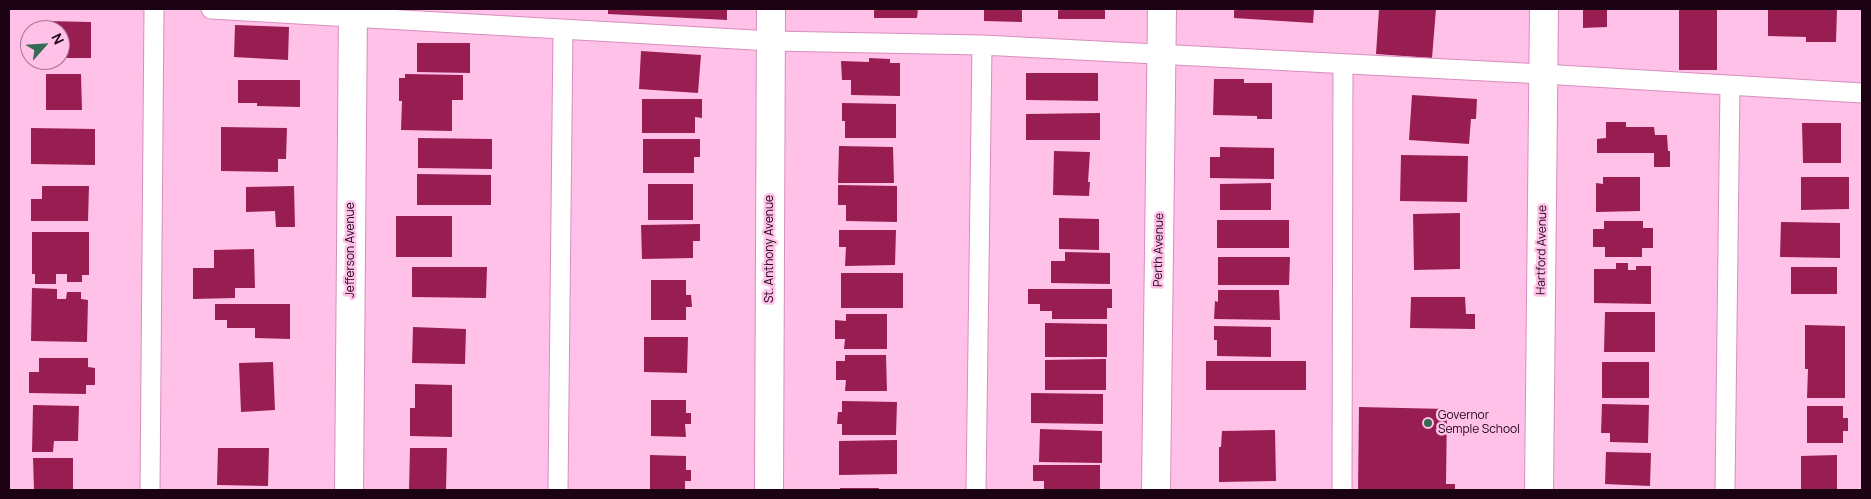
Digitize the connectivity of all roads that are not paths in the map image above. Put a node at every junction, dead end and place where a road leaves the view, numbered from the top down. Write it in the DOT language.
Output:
graph roads {
  1 [pos="154,9"];
  2 [pos="211,9"];
  3 [pos="771,9"];
  4 [pos="1162,9"];
  5 [pos="1544,9"];
  6 [pos="353,13"];
  7 [pos="563,30"];
  8 [pos="771,41"];
  9 [pos="982,45"];
  10 [pos="1161,55"];
  11 [pos="1343,64"];
  12 [pos="1543,74"];
  13 [pos="1730,86"];
  14 [pos="1862,93"];
  15 [pos="150,490"];
  16 [pos="349,490"];
  17 [pos="558,490"];
  18 [pos="768,490"];
  19 [pos="976,490"];
  20 [pos="1156,490"];
  21 [pos="1342,490"];
  22 [pos="1539,490"];
  23 [pos="1725,490"];
  1 -- 15 [label="lane"];
  2 -- 6 [label="lane"];
  3 -- 8 [label="street, St. Anthony Avenue"];
  4 -- 10 [label="street, Perth Avenue"];
  5 -- 12 [label="street, Hartford Avenue"];
  6 -- 7 [label="lane"];
  6 -- 16 [label="street, Jefferson Avenue"];
  7 -- 8 [label="lane"];
  7 -- 17 [label="lane"];
  8 -- 9 [label="lane"];
  8 -- 18 [label="street, St. Anthony Avenue"];
  9 -- 10 [label="lane"];
  9 -- 19 [label="lane"];
  10 -- 11 [label="lane"];
  10 -- 20 [label="street, Perth Avenue"];
  11 -- 12 [label="lane"];
  11 -- 21 [label="lane"];
  12 -- 13 [label="lane"];
  12 -- 22 [label="street, Hartford Avenue"];
  13 -- 14 [label="lane"];
  13 -- 23 [label="lane"];
}
